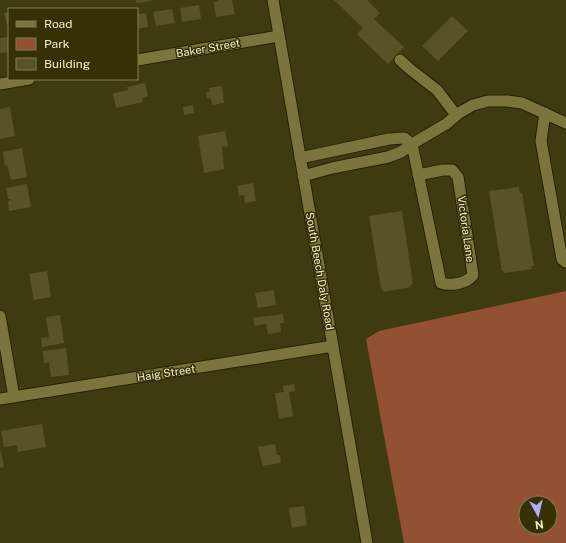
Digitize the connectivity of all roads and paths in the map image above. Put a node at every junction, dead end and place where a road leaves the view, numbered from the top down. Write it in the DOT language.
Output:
graph roads {
  1 [pos="273,0"];
  2 [pos="279,36"];
  3 [pos="138,60"];
  4 [pos="400,60"];
  5 [pos="23,80"];
  6 [pos="0,84"];
  7 [pos="545,113"];
  8 [pos="456,116"];
  9 [pos="566,123"];
  10 [pos="412,144"];
  11 [pos="300,158"];
  12 [pos="418,175"];
  13 [pos="303,176"];
  14 [pos="566,262"];
  15 [pos="0,316"];
  16 [pos="333,346"];
  17 [pos="14,397"];
  18 [pos="0,399"];
  19 [pos="367,543"];
  1 -- 2 [label="street, South Beech Daly Road"];
  2 -- 3 [label="street, Baker Street"];
  2 -- 11 [label="street, South Beech Daly Road"];
  4 -- 8 [label="street"];
  5 -- 6 [label="street"];
  7 -- 8 [label="street"];
  7 -- 9 [label="street"];
  7 -- 14 [label="street"];
  8 -- 10 [label="street"];
  10 -- 11 [label="street"];
  10 -- 12 [label="street, Victoria Lane"];
  10 -- 13 [label="street"];
  11 -- 13 [label="street, South Beech Daly Road"];
  12 -- 12 [label="street, Victoria Lane"];
  13 -- 16 [label="street, South Beech Daly Road"];
  15 -- 17 [label="street"];
  16 -- 17 [label="street, Haig Street"];
  16 -- 19 [label="street, South Beech Daly Road"];
  17 -- 18 [label="street, Haig Street"];
}
